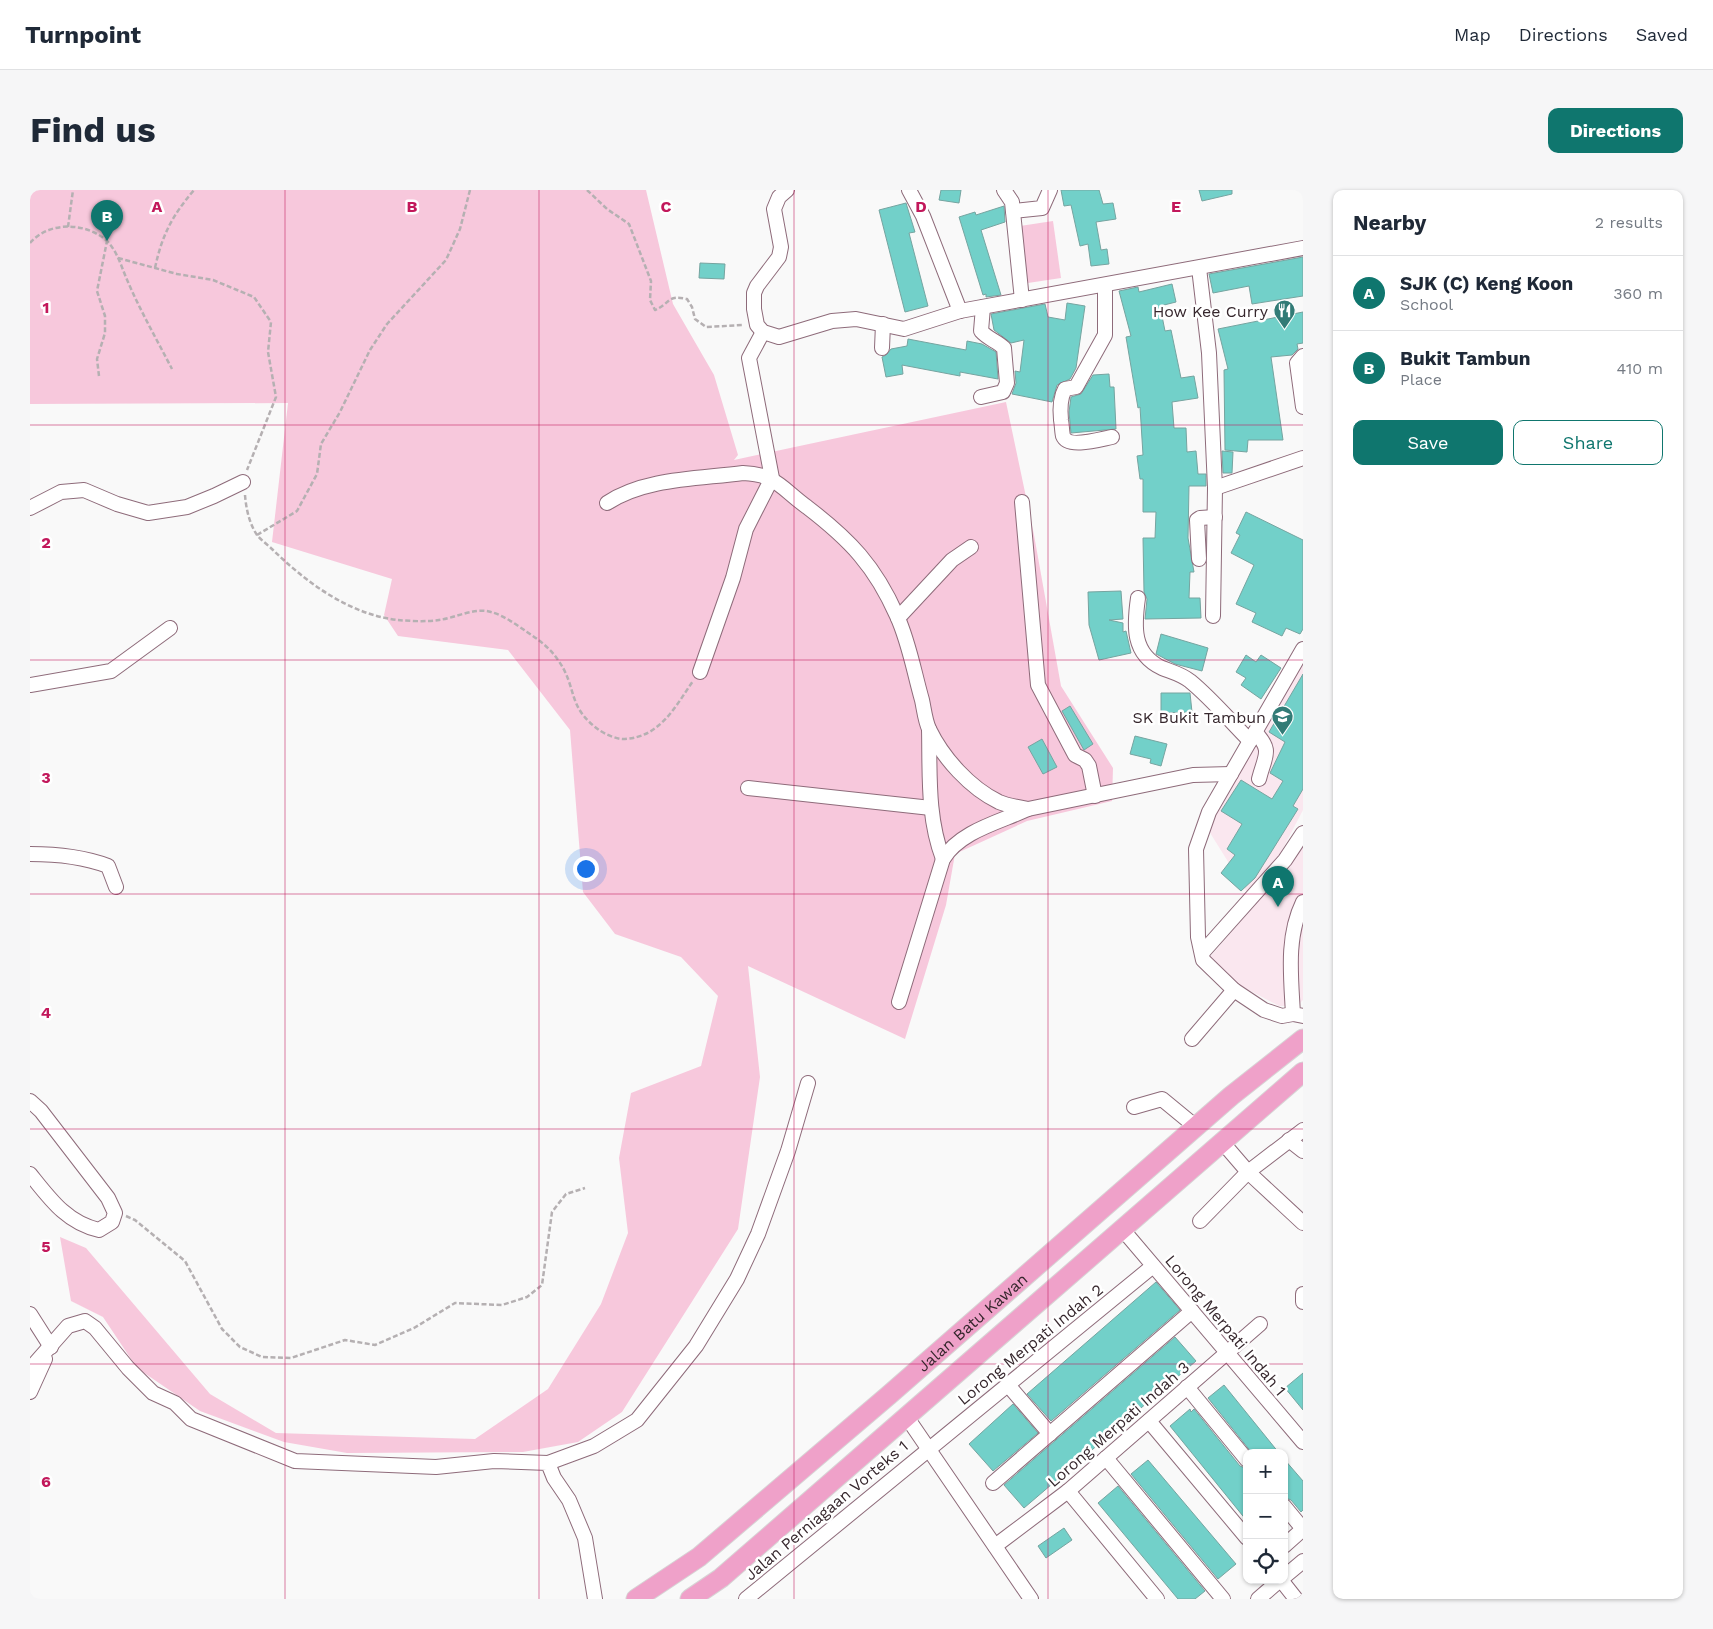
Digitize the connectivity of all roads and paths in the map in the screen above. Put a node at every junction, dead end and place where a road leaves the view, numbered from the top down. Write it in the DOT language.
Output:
graph roads {
  1 [pos="73,190"];
  2 [pos="194,190"];
  3 [pos="470,190"];
  4 [pos="587,190"];
  5 [pos="787,190"];
  6 [pos="909,190"];
  7 [pos="1004,190"];
  8 [pos="1050,190"];
  9 [pos="1013,211"];
  10 [pos="68,227"];
  11 [pos="107,241"];
  12 [pos="30,242"];
  13 [pos="1303,248"];
  14 [pos="118,258"];
  15 [pos="155,268"];
  16 [pos="1199,268"];
  17 [pos="1105,286"];
  18 [pos="1022,300"];
  19 [pos="983,307"];
  20 [pos="960,311"];
  21 [pos="883,324"];
  22 [pos="760,329"];
  23 [pos="882,348"];
  24 [pos="1303,356"];
  25 [pos="172,368"];
  26 [pos="99,376"];
  27 [pos="981,397"];
  28 [pos="1303,407"];
  29 [pos="1112,437"];
  30 [pos="1303,458"];
  31 [pos="772,478"];
  32 [pos="243,482"];
  33 [pos="1216,488"];
  34 [pos="1022,502"];
  35 [pos="607,503"];
  36 [pos="30,508"];
  37 [pos="1215,518"];
  38 [pos="257,534"];
  39 [pos="971,546"];
  40 [pos="1198,559"];
  41 [pos="1138,598"];
  42 [pos="1213,616"];
  43 [pos="898,618"];
  44 [pos="170,628"];
  45 [pos="1303,649"];
  46 [pos="700,672"];
  47 [pos="30,685"];
  48 [pos="929,728"];
  49 [pos="1253,736"];
  50 [pos="1231,774"];
  51 [pos="1259,779"];
  52 [pos="748,788"];
  53 [pos="1095,796"];
  54 [pos="931,808"];
  55 [pos="1028,809"];
  56 [pos="1303,833"];
  57 [pos="30,854"];
  58 [pos="943,859"];
  59 [pos="116,887"];
  60 [pos="1303,902"];
  61 [pos="1202,952"];
  62 [pos="1234,990"];
  63 [pos="899,1002"];
  64 [pos="1298,1015"];
  65 [pos="1303,1038"];
  66 [pos="1192,1039"];
  67 [pos="1302,1076"];
  68 [pos="808,1083"];
  69 [pos="30,1101"];
  70 [pos="1134,1107"];
  71 [pos="1196,1127"];
  72 [pos="1303,1130"];
  73 [pos="1289,1140"];
  74 [pos="1223,1143"];
  75 [pos="1303,1151"];
  76 [pos="1248,1172"];
  77 [pos="30,1174"];
  78 [pos="585,1188"];
  79 [pos="115,1213"];
  80 [pos="1200,1221"];
  81 [pos="1303,1222"];
  82 [pos="1123,1230"];
  83 [pos="1153,1266"];
  84 [pos="1303,1294"];
  85 [pos="1303,1302"];
  86 [pos="1192,1311"];
  87 [pos="30,1314"];
  88 [pos="1260,1324"];
  89 [pos="50,1350"];
  90 [pos="1227,1353"];
  91 [pos="30,1370"];
  92 [pos="1008,1385"];
  93 [pos="1187,1388"];
  94 [pos="30,1392"];
  95 [pos="906,1416"];
  96 [pos="1149,1421"];
  97 [pos="1050,1434"];
  98 [pos="1303,1442"];
  99 [pos="929,1448"];
  100 [pos="1243,1455"];
  101 [pos="1106,1458"];
  102 [pos="548,1463"];
  103 [pos="994,1483"];
  104 [pos="1068,1491"];
  105 [pos="1288,1511"];
  106 [pos="1303,1529"];
  107 [pos="1243,1533"];
  108 [pos="1288,1542"];
  109 [pos="995,1546"];
  110 [pos="699,1557"];
  111 [pos="1303,1560"];
  112 [pos="1288,1573"];
  113 [pos="1275,1584"];
  114 [pos="1283,1584"];
  115 [pos="595,1599"];
  116 [pos="636,1599"];
  117 [pos="654,1599"];
  118 [pos="690,1599"];
  119 [pos="746,1599"];
  120 [pos="1031,1599"];
  121 [pos="1157,1599"];
  122 [pos="1223,1599"];
  123 [pos="1258,1599"];
  124 [pos="1296,1599"];
  1 -- 10 [label="path"];
  2 -- 15 [label="path"];
  3 -- 38 [label="path"];
  4 -- 22 [label="path"];
  5 -- 22 [label="street"];
  6 -- 20 [label="street"];
  7 -- 9 [label="street"];
  8 -- 9 [label="street"];
  9 -- 18 [label="street"];
  10 -- 11 [label="path"];
  10 -- 12 [label="path"];
  11 -- 14 [label="path"];
  11 -- 26 [label="path"];
  13 -- 16 [label="street"];
  14 -- 15 [label="path"];
  14 -- 25 [label="path"];
  15 -- 32 [label="path"];
  16 -- 17 [label="street"];
  16 -- 33 [label="street"];
  17 -- 18 [label="street"];
  17 -- 29 [label="street"];
  18 -- 19 [label="street"];
  19 -- 20 [label="street"];
  19 -- 27 [label="street"];
  20 -- 21 [label="street"];
  21 -- 22 [label="street"];
  21 -- 23 [label="street"];
  22 -- 31 [label="street"];
  24 -- 28 [label="street"];
  30 -- 33 [label="street"];
  31 -- 35 [label="street"];
  31 -- 43 [label="street"];
  31 -- 46 [label="street"];
  32 -- 36 [label="street"];
  32 -- 38 [label="path"];
  33 -- 37 [label="street"];
  34 -- 53 [label="street"];
  37 -- 40 [label="street"];
  37 -- 42 [label="street"];
  38 -- 46 [label="path"];
  39 -- 43 [label="street"];
  41 -- 49 [label="street"];
  43 -- 48 [label="street"];
  44 -- 47 [label="street"];
  45 -- 49 [label="street"];
  48 -- 54 [label="street"];
  48 -- 55 [label="street"];
  49 -- 50 [label="street"];
  49 -- 51 [label="street"];
  50 -- 53 [label="street"];
  50 -- 61 [label="street"];
  52 -- 54 [label="street"];
  53 -- 55 [label="street"];
  54 -- 58 [label="street"];
  55 -- 58 [label="street"];
  56 -- 61 [label="street"];
  57 -- 59 [label="street"];
  58 -- 63 [label="street"];
  60 -- 64 [label="street"];
  61 -- 62 [label="street"];
  62 -- 64 [label="street"];
  62 -- 66 [label="street"];
  65 -- 71 [label="main road, Jalan Batu Kawan"];
  67 -- 74 [label="main road, Jalan Batu Kawan"];
  68 -- 102 [label="street"];
  69 -- 79 [label="street"];
  70 -- 71 [label="street"];
  71 -- 110 [label="main road, Jalan Batu Kawan"];
  72 -- 73 [label="street"];
  73 -- 75 [label="street"];
  73 -- 76 [label="street"];
  74 -- 76 [label="street"];
  74 -- 82 [label="main road, Jalan Batu Kawan"];
  76 -- 80 [label="street"];
  76 -- 81 [label="street"];
  77 -- 79 [label="street"];
  78 -- 79 [label="path"];
  82 -- 83 [label="street, Lorong Merpati Indah 1"];
  82 -- 95 [label="main road, Jalan Batu Kawan"];
  83 -- 86 [label="street, Lorong Merpati Indah 1"];
  83 -- 92 [label="street, Lorong Merpati Indah 2"];
  84 -- 85 [label="street"];
  86 -- 90 [label="street, Lorong Merpati Indah 1"];
  86 -- 97 [label="street"];
  87 -- 89 [label="street"];
  88 -- 90 [label="street, Lorong Merpati Indah 3"];
  89 -- 91 [label="street"];
  89 -- 94 [label="street"];
  89 -- 102 [label="street"];
  90 -- 93 [label="street, Lorong Merpati Indah 3"];
  90 -- 98 [label="street, Lorong Merpati Indah 1"];
  92 -- 97 [label="street"];
  92 -- 99 [label="street, Lorong Merpati Indah 2"];
  93 -- 96 [label="street, Lorong Merpati Indah 3"];
  93 -- 100 [label="street"];
  95 -- 99 [label="street"];
  95 -- 118 [label="main road, Jalan Batu Kawan"];
  96 -- 101 [label="street, Lorong Merpati Indah 3"];
  96 -- 107 [label="street"];
  97 -- 103 [label="street"];
  99 -- 109 [label="street"];
  99 -- 119 [label="street, Jalan Perniagaan Vorteks 1"];
  101 -- 104 [label="street, Lorong Merpati Indah 3"];
  101 -- 122 [label="street"];
  102 -- 115 [label="street"];
  104 -- 109 [label="street, Lorong Merpati Indah 3"];
  104 -- 121 [label="street"];
  105 -- 106 [label="street"];
  106 -- 108 [label="street"];
  109 -- 120 [label="street"];
  110 -- 116 [label="main road, Jalan Batu Kawan"];
  110 -- 117 [label="main road"];
  111 -- 112 [label="street"];
  113 -- 123 [label="street"];
  114 -- 124 [label="street"];
}
